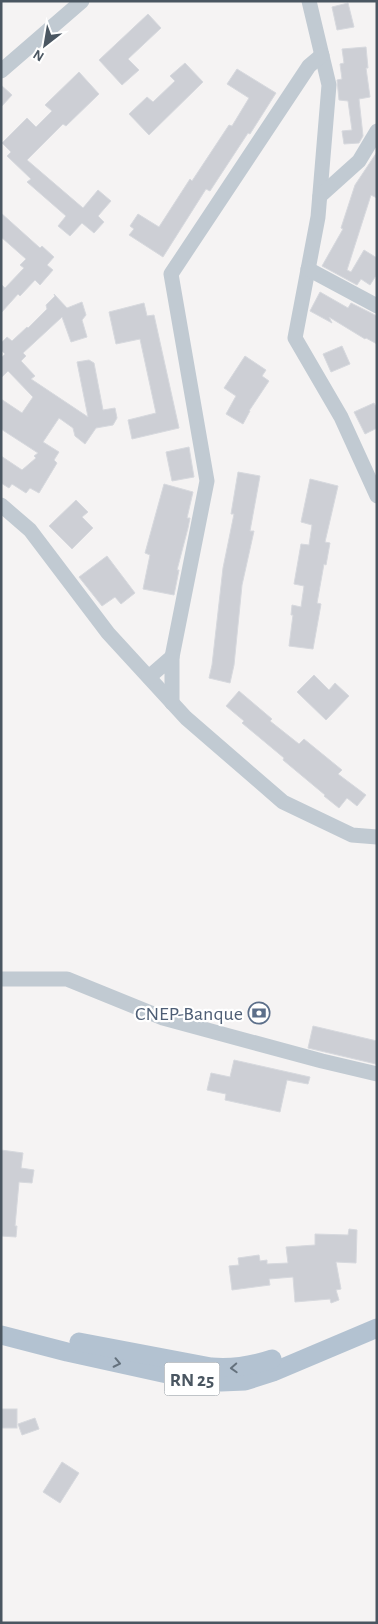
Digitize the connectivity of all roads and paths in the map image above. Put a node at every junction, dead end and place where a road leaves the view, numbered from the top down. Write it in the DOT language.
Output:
graph roads {
  1 [pos="82,1"];
  2 [pos="309,1"];
  3 [pos="322,55"];
  4 [pos="1,71"];
  5 [pos="377,131"];
  6 [pos="320,196"];
  7 [pos="308,269"];
  8 [pos="375,301"];
  9 [pos="376,490"];
  10 [pos="1,505"];
  11 [pos="172,657"];
  12 [pos="149,677"];
  13 [pos="172,703"];
  14 [pos="377,836"];
  15 [pos="1,979"];
  16 [pos="377,1074"];
  17 [pos="377,1314"];
  18 [pos="1,1322"];
  19 [pos="377,1328"];
  20 [pos="1,1335"];
  1 -- 4 [label="street"];
  2 -- 3 [label="street"];
  3 -- 6 [label="street"];
  3 -- 11 [label="street"];
  5 -- 6 [label="street"];
  6 -- 7 [label="street"];
  7 -- 8 [label="street"];
  7 -- 9 [label="street"];
  10 -- 12 [label="street"];
  11 -- 12 [label="street"];
  11 -- 13 [label="street"];
  12 -- 13 [label="street"];
  13 -- 14 [label="street"];
  15 -- 16 [label="street"];
  17 -- 18 [label="main road, one-way"];
  20 -- 19 [label="main road, RN 25, one-way"];
}
